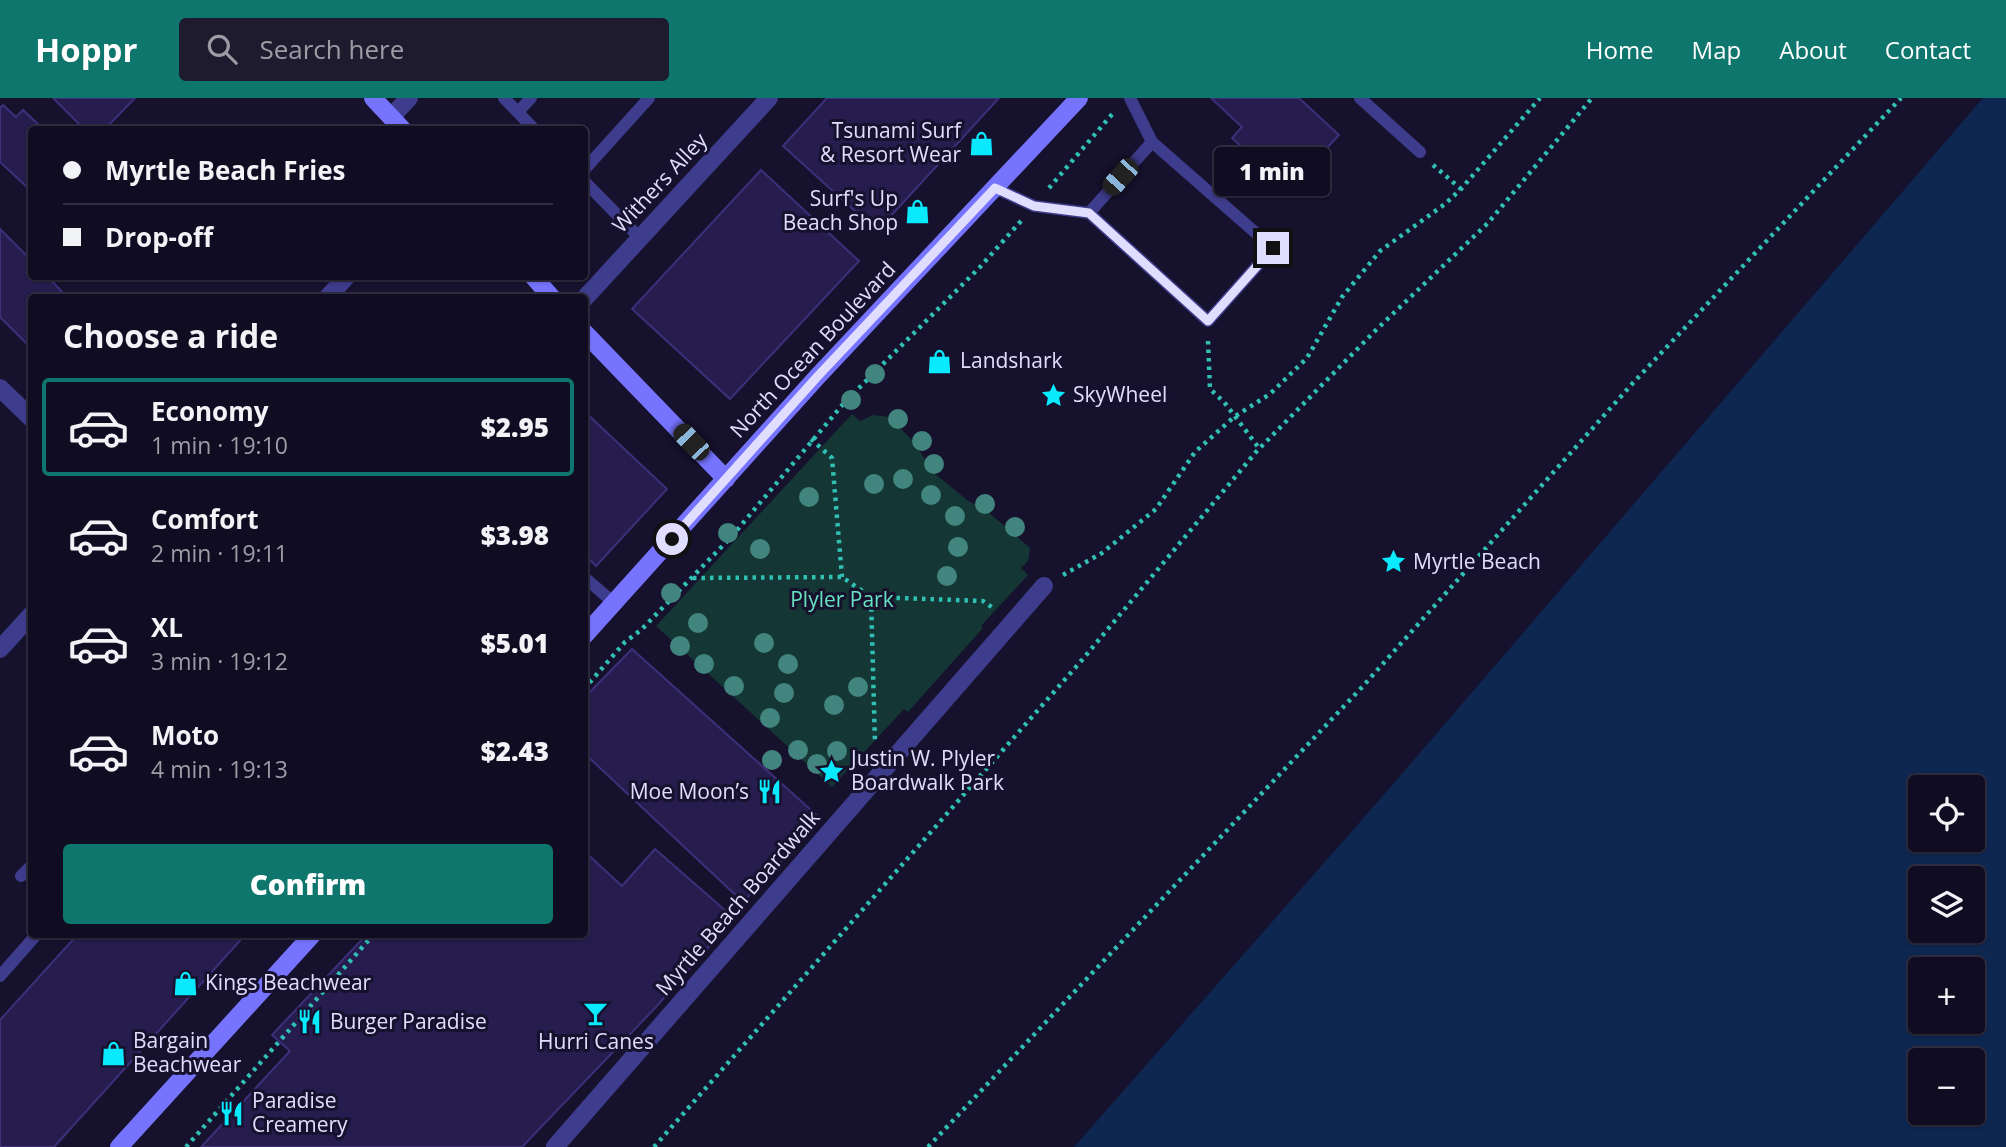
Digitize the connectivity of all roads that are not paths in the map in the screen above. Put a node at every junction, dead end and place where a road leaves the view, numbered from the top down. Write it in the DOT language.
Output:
graph roads {
  1 [pos="373,98"];
  2 [pos="409,98"];
  3 [pos="504,98"];
  4 [pos="531,98"];
  5 [pos="649,98"];
  6 [pos="769,98"];
  7 [pos="1079,98"];
  8 [pos="1130,98"];
  9 [pos="1360,98"];
  10 [pos="518,112"];
  11 [pos="398,123"];
  12 [pos="531,126"];
  13 [pos="1152,142"];
  14 [pos="1420,152"];
  15 [pos="588,166"];
  16 [pos="588,185"];
  17 [pos="995,188"];
  18 [pos="1089,213"];
  19 [pos="640,238"];
  20 [pos="343,280"];
  21 [pos="536,280"];
  22 [pos="331,294"];
  23 [pos="549,294"];
  24 [pos="588,295"];
  25 [pos="588,336"];
  26 [pos="0,388"];
  27 [pos="28,415"];
  28 [pos="726,479"];
  29 [pos="588,580"];
  30 [pos="1045,586"];
  31 [pos="614,603"];
  32 [pos="28,618"];
  33 [pos="588,632"];
  34 [pos="0,649"];
  35 [pos="28,869"];
  36 [pos="21,876"];
  37 [pos="33,938"];
  38 [pos="309,938"];
  39 [pos="0,954"];
  40 [pos="11,963"];
  41 [pos="0,976"];
  42 [pos="119,1147"];
  43 [pos="555,1147"];
  1 -- 11 [label="main road"];
  2 -- 11 [label="street"];
  3 -- 10 [label="lane"];
  4 -- 10 [label="lane"];
  5 -- 15 [label="lane"];
  6 -- 19 [label="street, Withers Alley"];
  7 -- 17 [label="main road, North Ocean Boulevard"];
  8 -- 13 [label="lane"];
  9 -- 14 [label="lane"];
  10 -- 12 [label="lane"];
  13 -- 18 [label="lane"];
  13 -- 18 [label="lane"];
  16 -- 19 [label="lane"];
  17 -- 18 [label="lane"];
  17 -- 28 [label="main road, North Ocean Boulevard"];
  19 -- 24 [label="street, Withers Alley"];
  20 -- 22 [label="street"];
  21 -- 23 [label="main road"];
  25 -- 28 [label="main road"];
  26 -- 27 [label="street"];
  28 -- 31 [label="main road, North Ocean Boulevard"];
  29 -- 31 [label="lane"];
  30 -- 43 [label="street, Myrtle Beach Boardwalk"];
  31 -- 33 [label="main road, North Ocean Boulevard"];
  32 -- 34 [label="street"];
  35 -- 36 [label="lane"];
  37 -- 40 [label="lane"];
  38 -- 42 [label="main road"];
  39 -- 40 [label="lane"];
  40 -- 41 [label="lane"];
}
